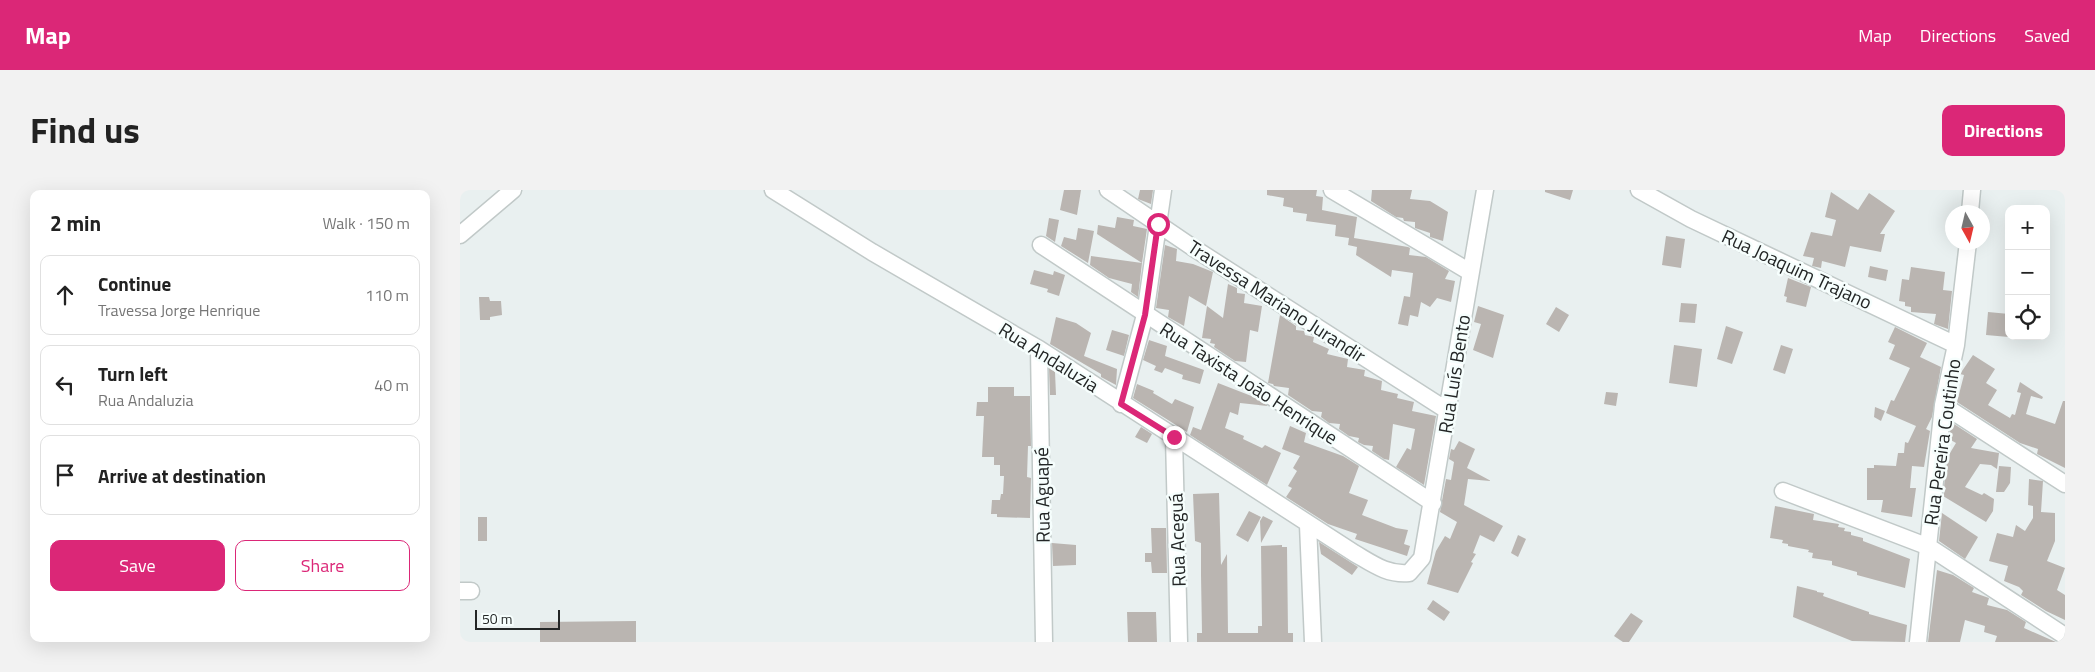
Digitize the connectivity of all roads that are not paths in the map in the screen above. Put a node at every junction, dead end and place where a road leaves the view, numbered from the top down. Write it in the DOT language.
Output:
graph roads {
  1 [pos="513,190"];
  2 [pos="772,190"];
  3 [pos="1108,190"];
  4 [pos="1163,190"];
  5 [pos="1332,190"];
  6 [pos="1485,190"];
  7 [pos="1639,190"];
  8 [pos="1972,190"];
  9 [pos="1971,205"];
  10 [pos="1158,224"];
  11 [pos="460,235"];
  12 [pos="1041,246"];
  13 [pos="1967,250"];
  14 [pos="1470,272"];
  15 [pos="1145,315"];
  16 [pos="1956,345"];
  17 [pos="1039,349"];
  18 [pos="1121,404"];
  19 [pos="1943,405"];
  20 [pos="1448,411"];
  21 [pos="1174,437"];
  22 [pos="2065,484"];
  23 [pos="1783,491"];
  24 [pos="1433,503"];
  25 [pos="1308,525"];
  26 [pos="1929,547"];
  27 [pos="1422,558"];
  28 [pos="2065,636"];
  29 [pos="1044,642"];
  30 [pos="1179,642"];
  31 [pos="1313,642"];
  32 [pos="1918,642"];
  1 -- 11 [label="street"];
  2 -- 17 [label="street, Rua Andaluzia"];
  3 -- 10 [label="street, Travessa Mariano Jurandir"];
  4 -- 10 [label="street"];
  5 -- 14 [label="street"];
  6 -- 14 [label="street, Rua Luís Bento"];
  7 -- 16 [label="street, Rua Joaquim Trajano"];
  8 -- 9 [label="street"];
  10 -- 15 [label="street"];
  10 -- 20 [label="street, Travessa Mariano Jurandir"];
  12 -- 15 [label="street, Rua Taxista João Henrique"];
  13 -- 16 [label="street, Rua Pereira Coutinho"];
  14 -- 20 [label="street, Rua Luís Bento"];
  15 -- 18 [label="street"];
  15 -- 24 [label="street, Rua Taxista João Henrique"];
  16 -- 19 [label="street, Rua Pereira Coutinho"];
  17 -- 18 [label="street, Rua Andaluzia"];
  17 -- 29 [label="street, Rua Aguapé"];
  18 -- 21 [label="street, Rua Andaluzia"];
  19 -- 22 [label="street"];
  19 -- 26 [label="street, Rua Pereira Coutinho"];
  20 -- 24 [label="street, Rua Luís Bento"];
  21 -- 25 [label="street, Rua Andaluzia"];
  21 -- 30 [label="street, Rua Aceguá"];
  23 -- 26 [label="street"];
  24 -- 27 [label="street, Rua Luís Bento"];
  25 -- 27 [label="street, Rua Andaluzia"];
  25 -- 31 [label="street"];
  26 -- 28 [label="street"];
  26 -- 32 [label="street, Rua Pereira Coutinho"];
}
